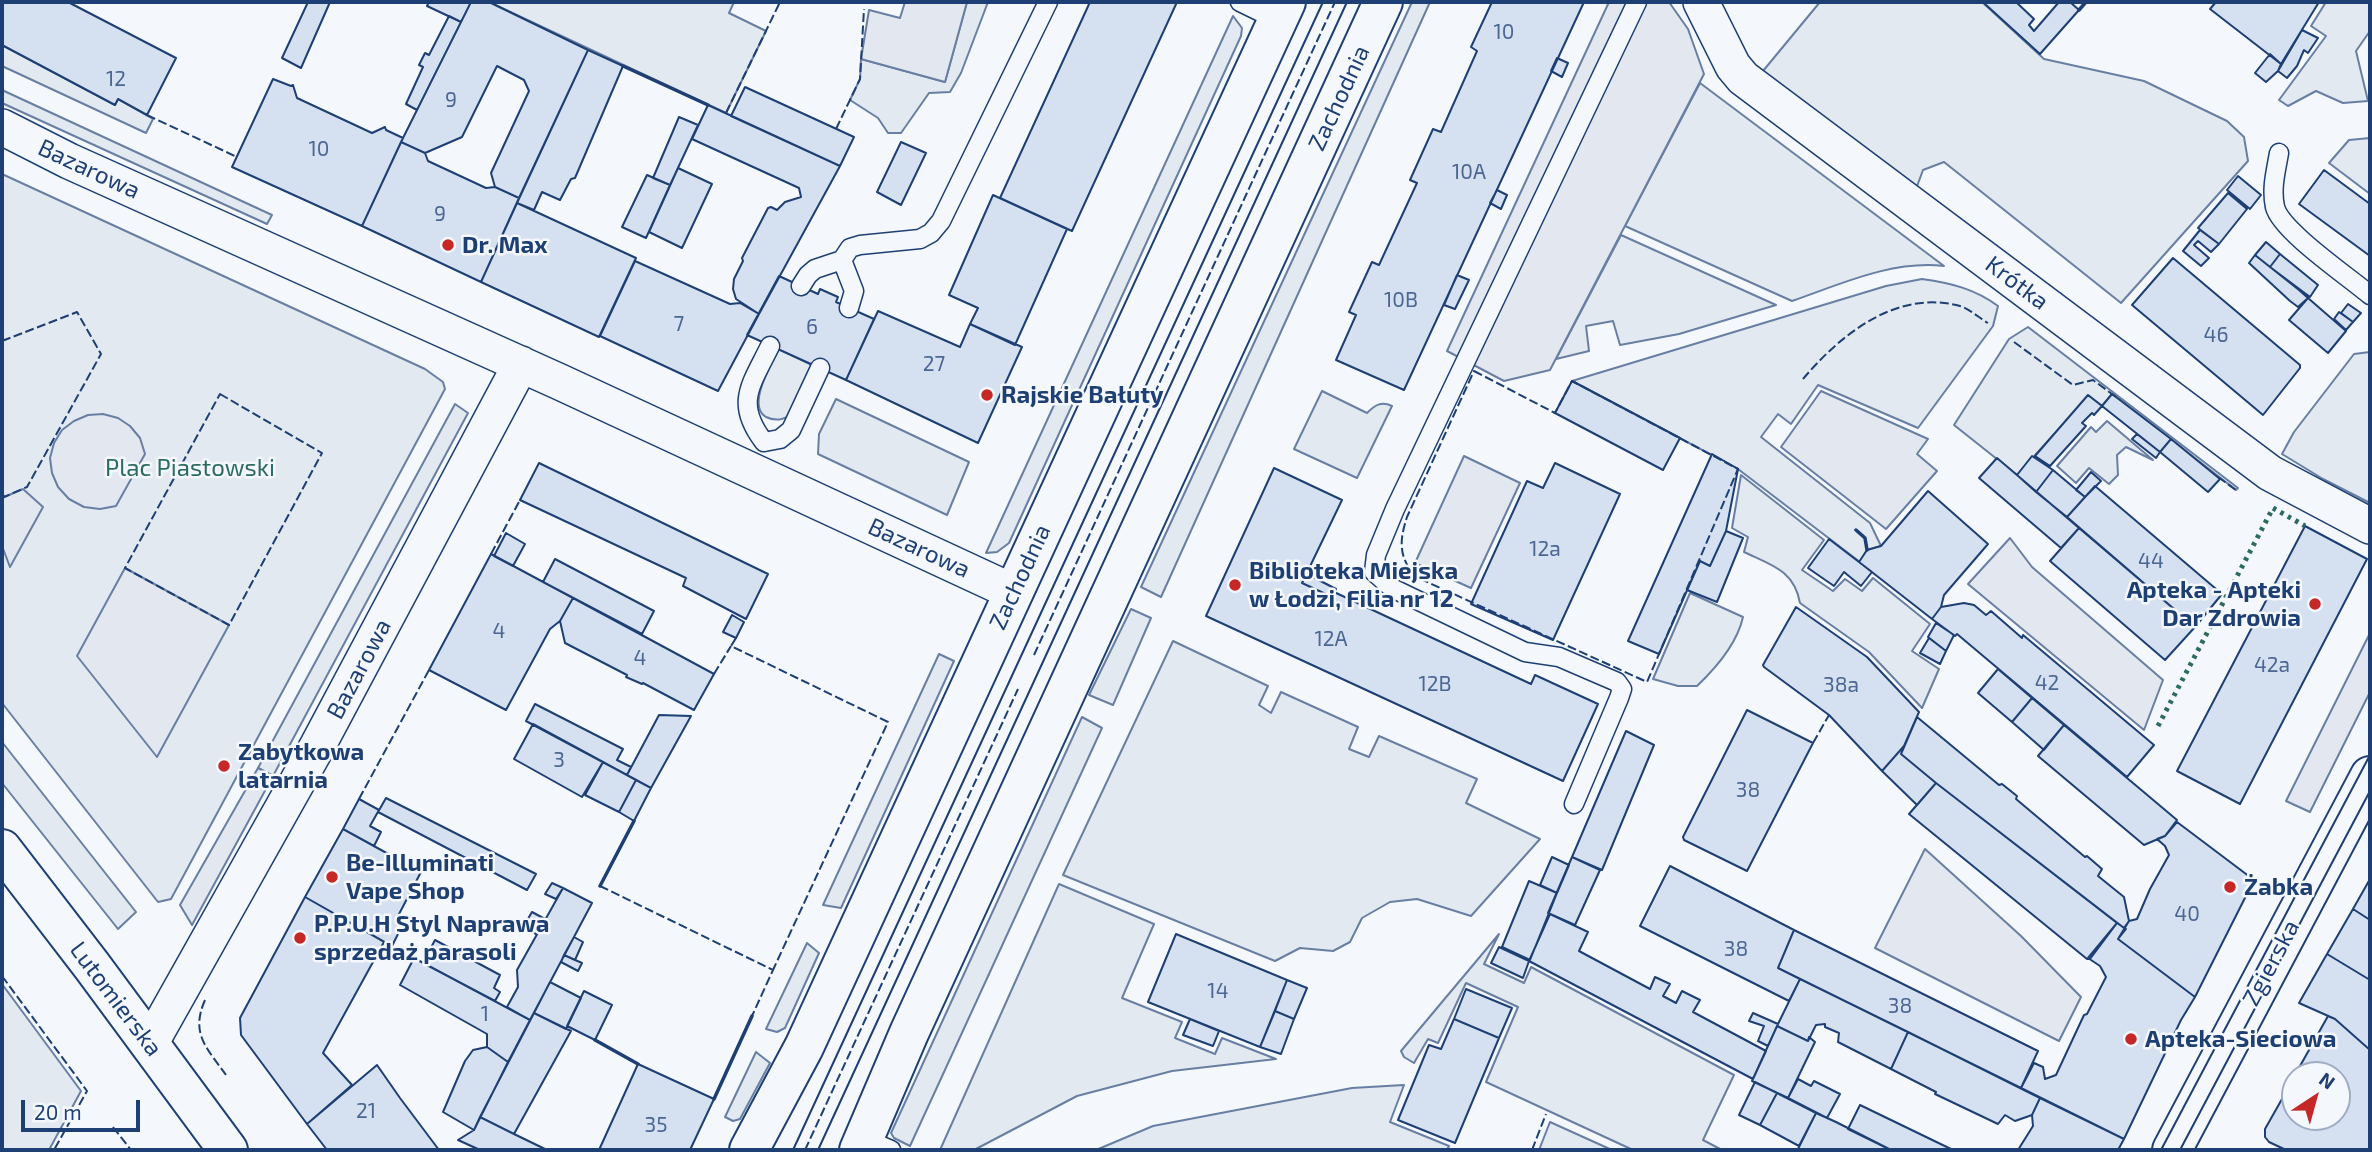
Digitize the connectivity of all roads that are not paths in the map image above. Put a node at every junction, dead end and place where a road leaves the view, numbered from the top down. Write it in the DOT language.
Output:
graph roads {
  1 [pos="1048,2"];
  2 [pos="1240,2"];
  3 [pos="1383,2"];
  4 [pos="1637,2"];
  5 [pos="1701,2"];
  6 [pos="1281,11"];
  7 [pos="2,127"];
  8 [pos="2280,153"];
  9 [pos="842,260"];
  10 [pos="802,286"];
  11 [pos="2370,295"];
  12 [pos="849,308"];
  13 [pos="771,346"];
  14 [pos="521,364"];
  15 [pos="820,368"];
  16 [pos="759,456"];
  17 [pos="2370,526"];
  18 [pos="1013,592"];
  19 [pos="2370,776"];
  20 [pos="1573,804"];
  21 [pos="2,849"];
  22 [pos="150,1044"];
  23 [pos="871,1146"];
  24 [pos="228,1150"];
  25 [pos="749,1150"];
  26 [pos="2172,1150"];
  1 -- 9 [label="lane"];
  2 -- 6 [label="lane"];
  3 -- 23 [label="main road, Zachodnia"];
  4 -- 20 [label="lane"];
  5 -- 17 [label="street, Krótka"];
  6 -- 18 [label="main road, Zachodnia"];
  7 -- 14 [label="street, Bazarowa"];
  8 -- 11 [label="lane"];
  9 -- 10 [label="lane"];
  9 -- 12 [label="lane"];
  13 -- 16 [label="lane"];
  14 -- 16 [label="street, Bazarowa"];
  14 -- 22 [label="street, Bazarowa"];
  15 -- 16 [label="lane"];
  16 -- 18 [label="street, Bazarowa"];
  18 -- 25 [label="main road, Zachodnia"];
  19 -- 26 [label="main road, Zgierska"];
  21 -- 22 [label="main road, Lutomierska"];
  22 -- 24 [label="main road, Lutomierska"];
}
